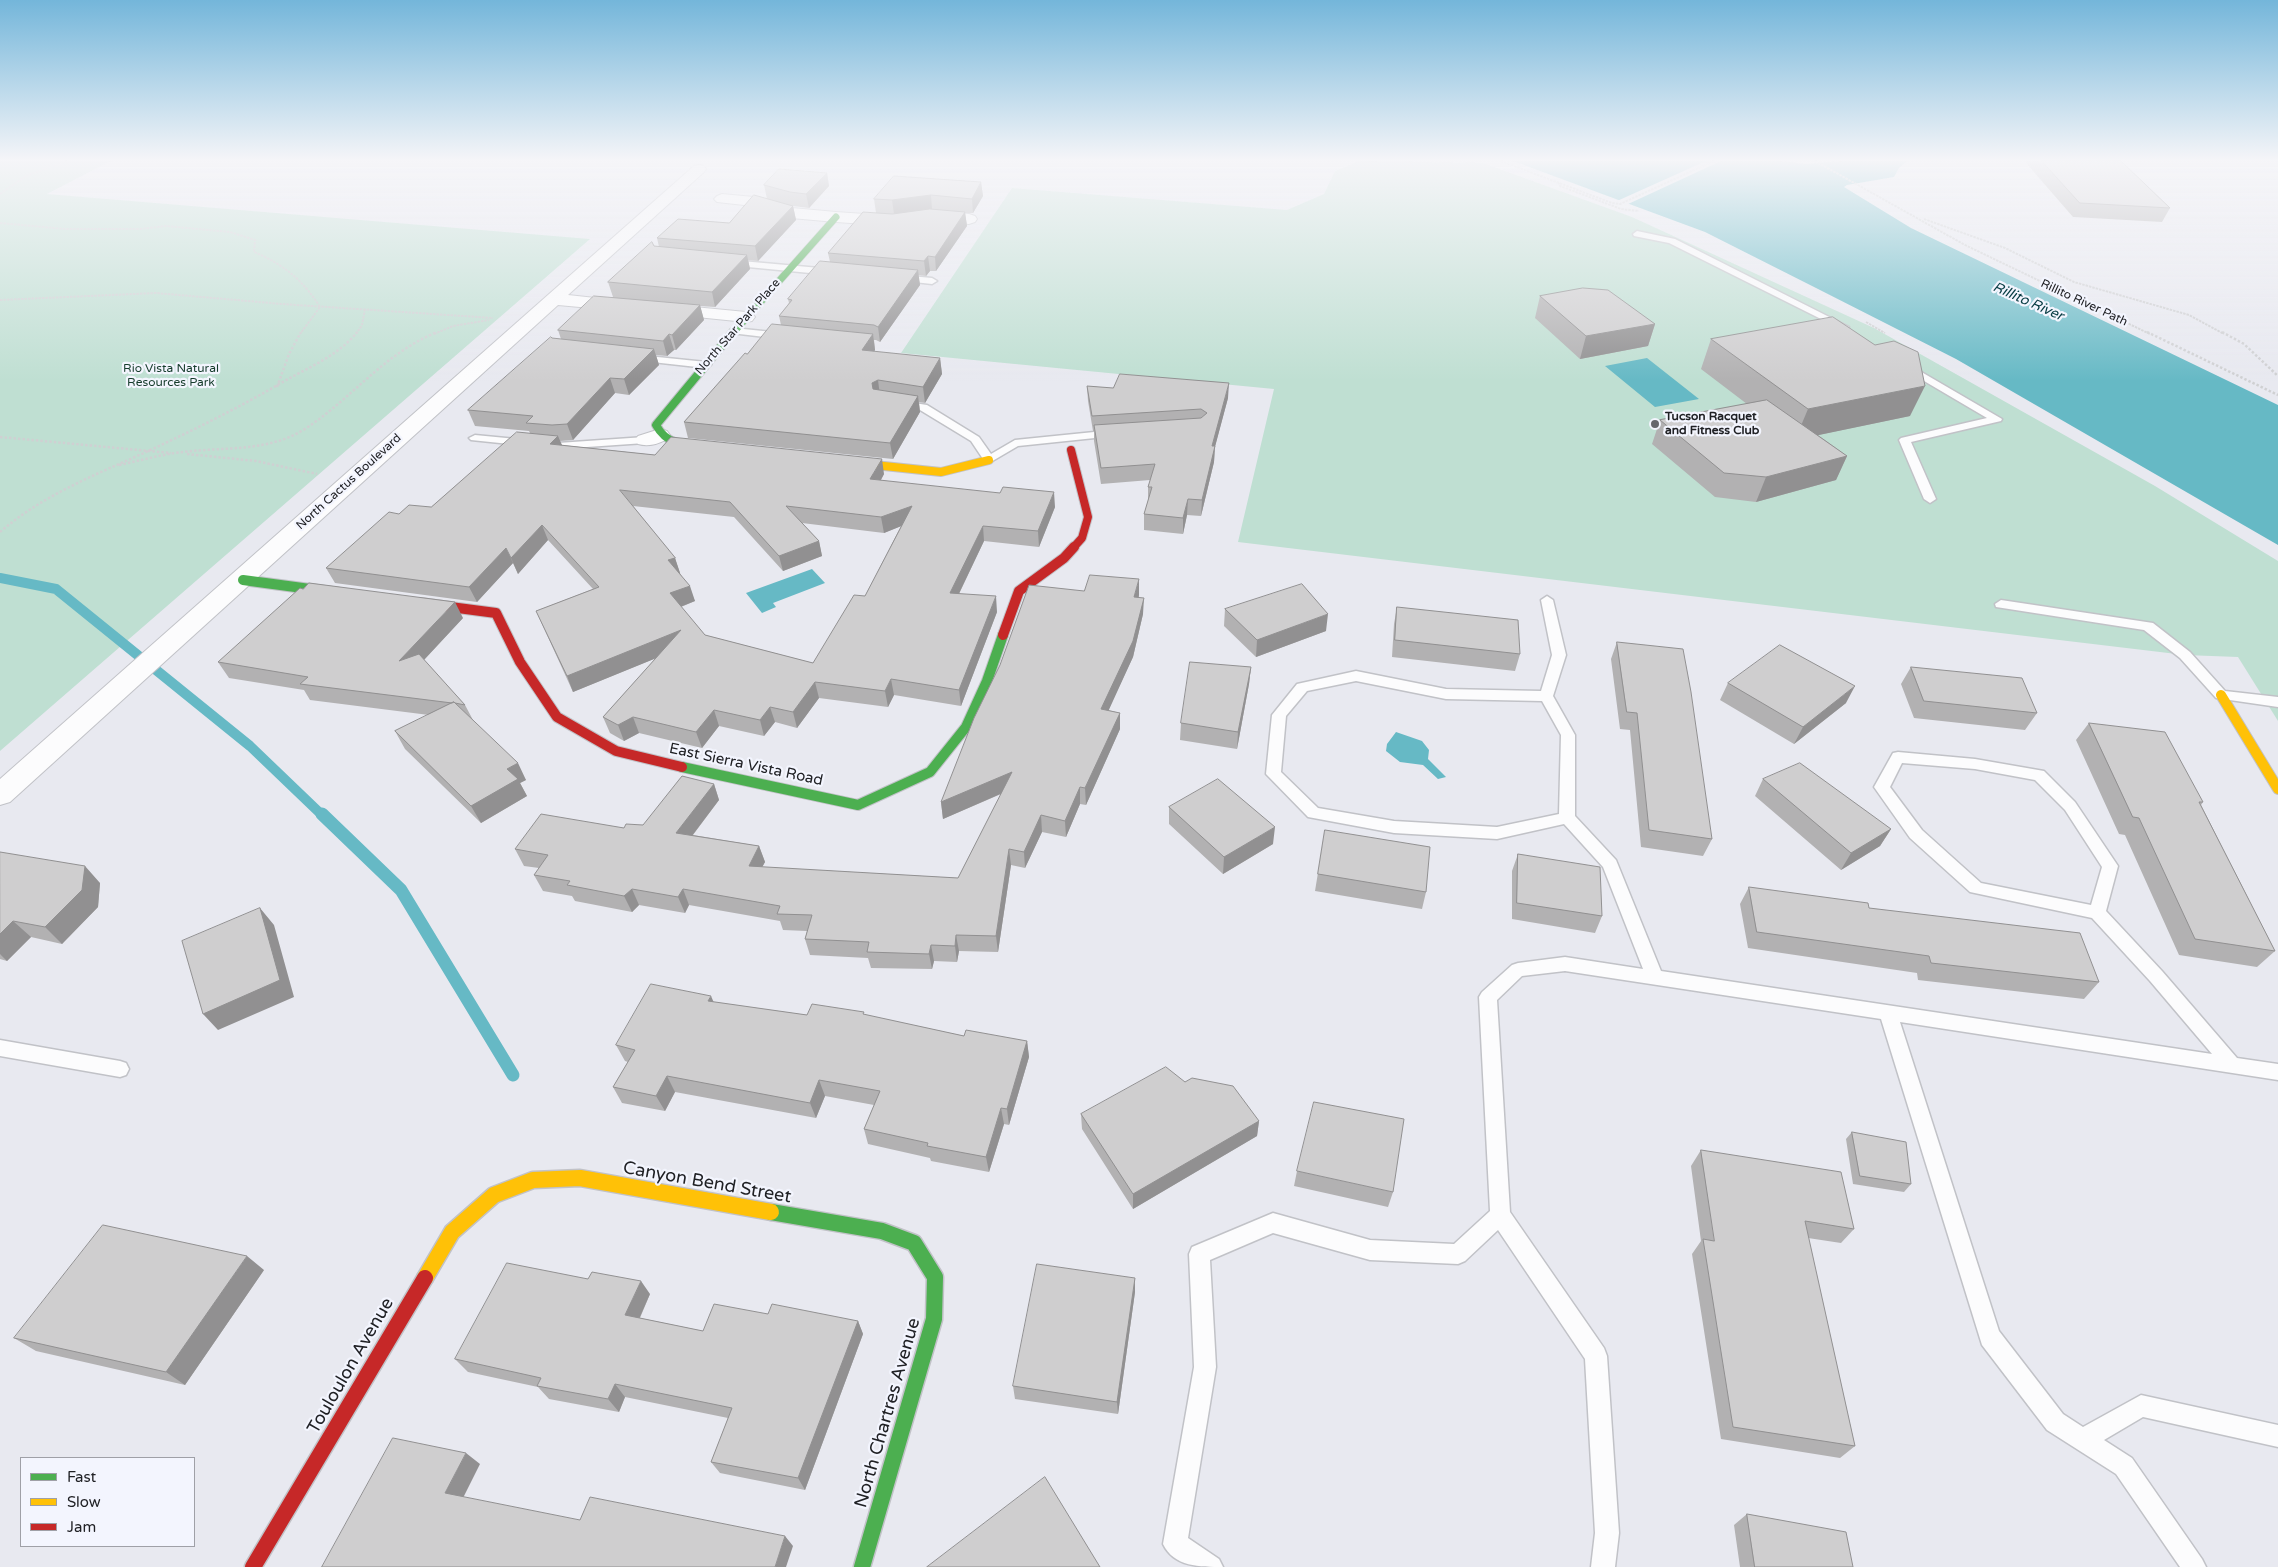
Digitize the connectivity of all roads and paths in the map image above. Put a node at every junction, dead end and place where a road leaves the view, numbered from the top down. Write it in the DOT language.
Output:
graph roads {
  1 [pos="237,234"];
  2 [pos="626,234"];
  3 [pos="820,234"];
  4 [pos="1637,234"];
  5 [pos="1948,234"];
  6 [pos="1966,234"];
  7 [pos="720,262"];
  8 [pos="789,268"];
  9 [pos="837,272"];
  10 [pos="884,276"];
  11 [pos="932,280"];
  12 [pos="552,299"];
  13 [pos="0,300"];
  14 [pos="320,307"];
  15 [pos="365,309"];
  16 [pos="746,317"];
  17 [pos="734,331"];
  18 [pos="1851,331"];
  19 [pos="791,337"];
  20 [pos="629,357"];
  21 [pos="1900,363"];
  22 [pos="706,365"];
  23 [pos="2278,376"];
  24 [pos="277,387"];
  25 [pos="2278,395"];
  26 [pos="889,402"];
  27 [pos="656,430"];
  28 [pos="1127,432"];
  29 [pos="0,437"];
  30 [pos="475,438"];
  31 [pos="718,449"];
  32 [pos="147,450"];
  33 [pos="1071,450"];
  34 [pos="176,453"];
  35 [pos="989,460"];
  36 [pos="834,461"];
  37 [pos="114,466"];
  38 [pos="346,484"];
  39 [pos="1930,499"];
  40 [pos="0,532"];
  41 [pos="243,580"];
  42 [pos="350,594"];
  43 [pos="1547,600"];
  44 [pos="408,601"];
  45 [pos="2001,604"];
  46 [pos="2221,695"];
  47 [pos="1546,696"];
  48 [pos="2278,702"];
  49 [pos="2278,789"];
  50 [pos="0,796"];
  51 [pos="1567,818"];
  52 [pos="2097,913"];
  53 [pos="1655,978"];
  54 [pos="1888,1013"];
  55 [pos="0,1048"];
  56 [pos="2232,1065"];
  57 [pos="120,1069"];
  58 [pos="2278,1072"];
  59 [pos="494,1195"];
  60 [pos="1500,1215"];
  61 [pos="914,1243"];
  62 [pos="2278,1436"];
  63 [pos="2082,1440"];
  64 [pos="253,1567"];
  65 [pos="862,1567"];
  66 [pos="1211,1567"];
  67 [pos="1603,1567"];
  68 [pos="2194,1567"];
  1 -- 14 [label="path"];
  2 -- 12 [label="street, North Cactus Boulevard"];
  3 -- 8 [label="street, North Star Park Place"];
  4 -- 18 [label="lane"];
  5 -- 25 [label="path, Rillito River Path"];
  6 -- 23 [label="path"];
  7 -- 8 [label="lane"];
  8 -- 9 [label="lane"];
  8 -- 16 [label="street, North Star Park Place"];
  10 -- 11 [label="lane"];
  12 -- 16 [label="street"];
  12 -- 38 [label="street, North Cactus Boulevard"];
  13 -- 14 [label="path"];
  14 -- 15 [label="path"];
  14 -- 24 [label="path"];
  15 -- 24 [label="path"];
  15 -- 34 [label="path"];
  16 -- 17 [label="street, North Star Park Place"];
  17 -- 19 [label="lane"];
  17 -- 22 [label="street, North Star Park Place"];
  20 -- 22 [label="lane"];
  21 -- 39 [label="lane"];
  22 -- 27 [label="street, North Star Park Place"];
  24 -- 32 [label="path"];
  26 -- 35 [label="lane"];
  27 -- 30 [label="lane"];
  27 -- 31 [label="street"];
  28 -- 35 [label="lane"];
  29 -- 32 [label="path"];
  32 -- 34 [label="path"];
  32 -- 37 [label="path"];
  33 -- 44 [label="street, East Sierra Vista Road"];
  34 -- 37 [label="path"];
  34 -- 38 [label="path"];
  35 -- 36 [label="street"];
  37 -- 40 [label="path"];
  38 -- 41 [label="street, North Cactus Boulevard"];
  41 -- 42 [label="street"];
  41 -- 50 [label="street, North Cactus Boulevard"];
  43 -- 47 [label="lane"];
  45 -- 46 [label="lane"];
  46 -- 48 [label="lane"];
  46 -- 49 [label="street"];
  47 -- 51 [label="lane"];
  47 -- 51 [label="lane"];
  51 -- 53 [label="lane"];
  52 -- 52 [label="lane"];
  52 -- 56 [label="lane"];
  53 -- 54 [label="lane"];
  53 -- 60 [label="lane"];
  54 -- 56 [label="lane"];
  54 -- 63 [label="lane"];
  55 -- 57 [label="lane"];
  56 -- 58 [label="lane"];
  59 -- 61 [label="street, Canyon Bend Street"];
  59 -- 64 [label="street, Touloulon Avenue"];
  60 -- 66 [label="lane"];
  60 -- 67 [label="lane"];
  61 -- 65 [label="street, North Chartres Avenue"];
  62 -- 63 [label="lane"];
  63 -- 68 [label="lane"];
}
